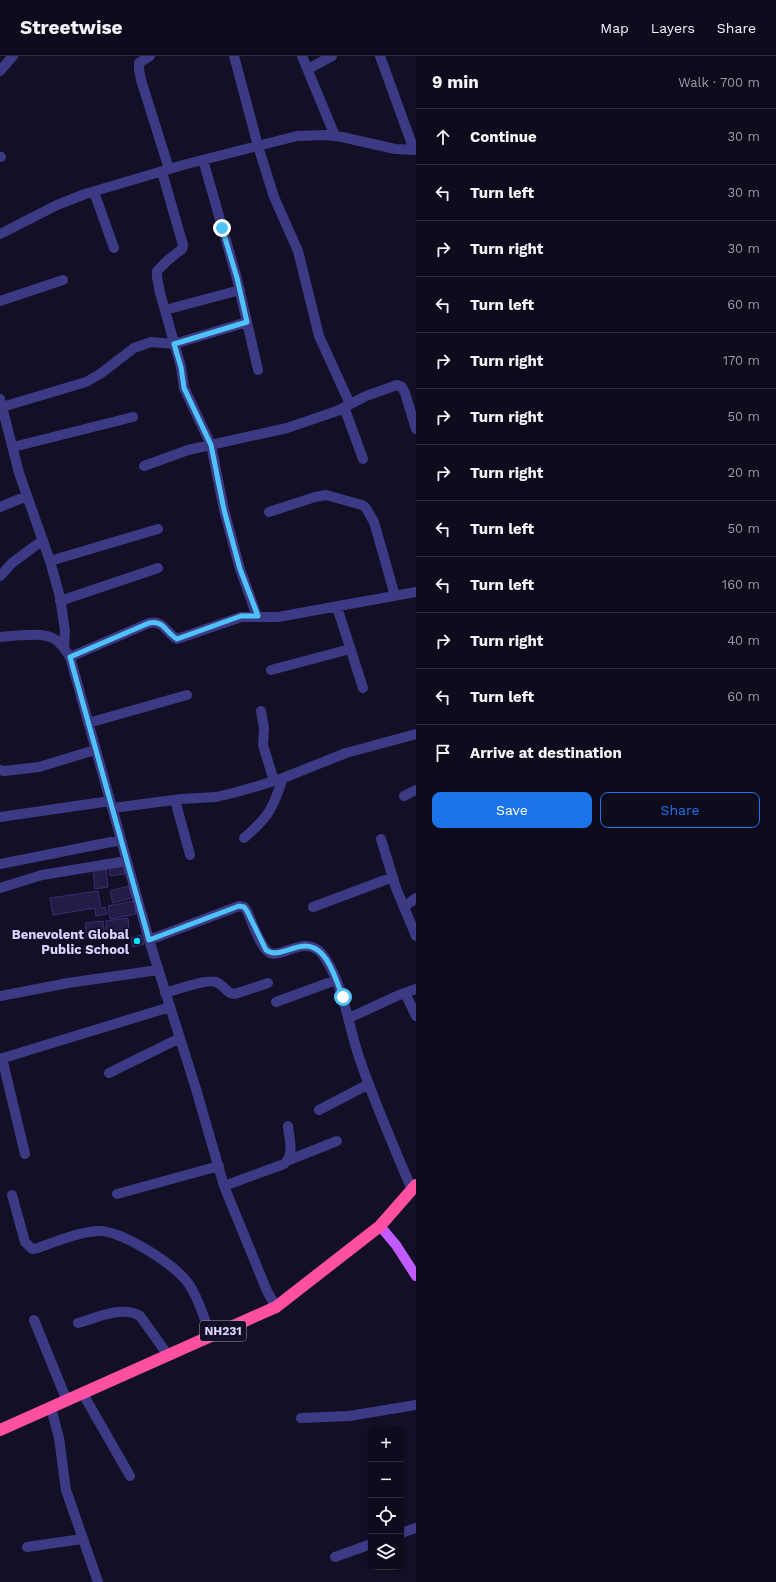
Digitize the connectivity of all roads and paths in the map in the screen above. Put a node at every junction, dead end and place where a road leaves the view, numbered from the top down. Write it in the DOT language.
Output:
graph roads {
  1 [pos="13,56"];
  2 [pos="150,56"];
  3 [pos="234,56"];
  4 [pos="302,56"];
  5 [pos="332,56"];
  6 [pos="380,56"];
  7 [pos="308,69"];
  8 [pos="0,71"];
  9 [pos="336,136"];
  10 [pos="258,146"];
  11 [pos="415,150"];
  12 [pos="203,160"];
  13 [pos="166,170"];
  14 [pos="94,192"];
  15 [pos="0,234"];
  16 [pos="114,248"];
  17 [pos="63,280"];
  18 [pos="240,290"];
  19 [pos="0,301"];
  20 [pos="164,310"];
  21 [pos="247,322"];
  22 [pos="174,344"];
  23 [pos="258,370"];
  24 [pos="1,403"];
  25 [pos="347,406"];
  26 [pos="133,417"];
  27 [pos="4,426"];
  28 [pos="416,429"];
  29 [pos="211,445"];
  30 [pos="13,447"];
  31 [pos="363,459"];
  32 [pos="144,466"];
  33 [pos="27,496"];
  34 [pos="0,507"];
  35 [pos="269,512"];
  36 [pos="158,529"];
  37 [pos="43,540"];
  38 [pos="50,561"];
  39 [pos="158,568"];
  40 [pos="0,576"];
  41 [pos="416,592"];
  42 [pos="395,596"];
  43 [pos="60,601"];
  44 [pos="337,607"];
  45 [pos="258,616"];
  46 [pos="0,637"];
  47 [pos="350,649"];
  48 [pos="67,653"];
  49 [pos="271,670"];
  50 [pos="363,688"];
  51 [pos="188,695"];
  52 [pos="261,711"];
  53 [pos="88,723"];
  54 [pos="416,734"];
  55 [pos="95,750"];
  56 [pos="0,770"];
  57 [pos="278,779"];
  58 [pos="416,790"];
  59 [pos="404,796"];
  60 [pos="175,800"];
  61 [pos="112,805"];
  62 [pos="0,817"];
  63 [pos="244,838"];
  64 [pos="381,839"];
  65 [pos="121,840"];
  66 [pos="190,855"];
  67 [pos="127,861"];
  68 [pos="0,864"];
  69 [pos="393,877"];
  70 [pos="0,888"];
  71 [pos="416,898"];
  72 [pos="313,907"];
  73 [pos="404,907"];
  74 [pos="416,936"];
  75 [pos="149,940"];
  76 [pos="158,970"];
  77 [pos="336,980"];
  78 [pos="268,983"];
  79 [pos="416,989"];
  80 [pos="165,993"];
  81 [pos="406,993"];
  82 [pos="0,996"];
  83 [pos="276,1002"];
  84 [pos="170,1007"];
  85 [pos="416,1016"];
  86 [pos="349,1018"];
  87 [pos="180,1038"];
  88 [pos="1,1059"];
  89 [pos="109,1073"];
  90 [pos="369,1084"];
  91 [pos="319,1110"];
  92 [pos="288,1126"];
  93 [pos="337,1141"];
  94 [pos="25,1154"];
  95 [pos="289,1160"];
  96 [pos="219,1166"];
  97 [pos="224,1186"];
  98 [pos="414,1187"];
  99 [pos="117,1194"];
  100 [pos="12,1195"];
  101 [pos="380,1226"];
  102 [pos="416,1276"];
  103 [pos="276,1307"];
  104 [pos="34,1320"];
  105 [pos="78,1323"];
  106 [pos="211,1336"];
  107 [pos="168,1355"];
  108 [pos="83,1394"];
  109 [pos="67,1401"];
  110 [pos="416,1405"];
  111 [pos="52,1408"];
  112 [pos="300,1418"];
  113 [pos="0,1430"];
  114 [pos="130,1476"];
  115 [pos="416,1528"];
  116 [pos="404,1532"];
  117 [pos="82,1539"];
  118 [pos="368,1545"];
  119 [pos="27,1547"];
  120 [pos="335,1556"];
  121 [pos="98,1582"];
  1 -- 8 [label="street"];
  2 -- 13 [label="street"];
  3 -- 10 [label="street"];
  4 -- 7 [label="street"];
  5 -- 7 [label="street"];
  6 -- 11 [label="street"];
  7 -- 9 [label="street"];
  9 -- 10 [label="street"];
  9 -- 11 [label="street"];
  10 -- 12 [label="street"];
  10 -- 25 [label="street"];
  12 -- 13 [label="street"];
  12 -- 18 [label="street"];
  13 -- 14 [label="street"];
  13 -- 20 [label="street"];
  14 -- 15 [label="street"];
  14 -- 16 [label="street"];
  17 -- 19 [label="street"];
  18 -- 20 [label="street"];
  18 -- 21 [label="street"];
  20 -- 22 [label="street"];
  21 -- 22 [label="street"];
  21 -- 23 [label="street"];
  22 -- 24 [label="street"];
  22 -- 29 [label="street"];
  24 -- 27 [label="street"];
  25 -- 28 [label="street"];
  25 -- 29 [label="street"];
  25 -- 31 [label="street"];
  26 -- 30 [label="street"];
  27 -- 30 [label="street"];
  29 -- 32 [label="street"];
  29 -- 45 [label="street"];
  30 -- 33 [label="street"];
  33 -- 34 [label="street"];
  33 -- 37 [label="street"];
  35 -- 42 [label="street"];
  36 -- 38 [label="street"];
  37 -- 38 [label="street"];
  37 -- 40 [label="street"];
  38 -- 43 [label="street"];
  39 -- 43 [label="street"];
  41 -- 42 [label="street"];
  42 -- 44 [label="street"];
  43 -- 48 [label="street"];
  44 -- 45 [label="street"];
  44 -- 47 [label="street"];
  45 -- 48 [label="street"];
  46 -- 48 [label="street"];
  47 -- 49 [label="street"];
  47 -- 50 [label="street"];
  48 -- 53 [label="street"];
  51 -- 53 [label="street"];
  52 -- 57 [label="street"];
  53 -- 55 [label="street"];
  54 -- 57 [label="street"];
  55 -- 56 [label="street"];
  55 -- 61 [label="street"];
  57 -- 60 [label="street"];
  57 -- 63 [label="street"];
  58 -- 59 [label="street"];
  60 -- 61 [label="street"];
  60 -- 66 [label="street"];
  61 -- 62 [label="street"];
  61 -- 65 [label="street"];
  64 -- 69 [label="street"];
  65 -- 67 [label="street"];
  65 -- 68 [label="street"];
  67 -- 70 [label="street"];
  67 -- 75 [label="street"];
  69 -- 72 [label="street"];
  69 -- 73 [label="street"];
  71 -- 73 [label="street"];
  73 -- 74 [label="street"];
  75 -- 76 [label="street"];
  75 -- 77 [label="street"];
  76 -- 80 [label="street"];
  76 -- 82 [label="street"];
  77 -- 83 [label="street"];
  77 -- 86 [label="street"];
  78 -- 80 [label="street"];
  79 -- 81 [label="street"];
  80 -- 84 [label="street"];
  81 -- 85 [label="street"];
  81 -- 86 [label="street"];
  84 -- 87 [label="street"];
  84 -- 88 [label="street"];
  86 -- 90 [label="street"];
  87 -- 89 [label="street"];
  87 -- 96 [label="street"];
  88 -- 94 [label="street"];
  90 -- 91 [label="street"];
  90 -- 98 [label="street"];
  92 -- 95 [label="street"];
  93 -- 95 [label="street"];
  95 -- 97 [label="street"];
  96 -- 97 [label="street"];
  96 -- 99 [label="street"];
  97 -- 103 [label="street"];
  98 -- 101 [label="highway, NH231"];
  100 -- 106 [label="street"];
  101 -- 102 [label="main road"];
  101 -- 103 [label="highway, NH231"];
  103 -- 106 [label="highway, NH231"];
  104 -- 109 [label="street"];
  105 -- 107 [label="street"];
  106 -- 107 [label="highway, NH231"];
  107 -- 108 [label="highway, NH231"];
  108 -- 109 [label="highway, NH231"];
  108 -- 114 [label="street"];
  109 -- 111 [label="highway, NH231"];
  110 -- 112 [label="street"];
  111 -- 113 [label="highway, NH231"];
  111 -- 117 [label="street"];
  115 -- 116 [label="street"];
  117 -- 119 [label="street"];
  117 -- 121 [label="street"];
  118 -- 120 [label="street"];
}
